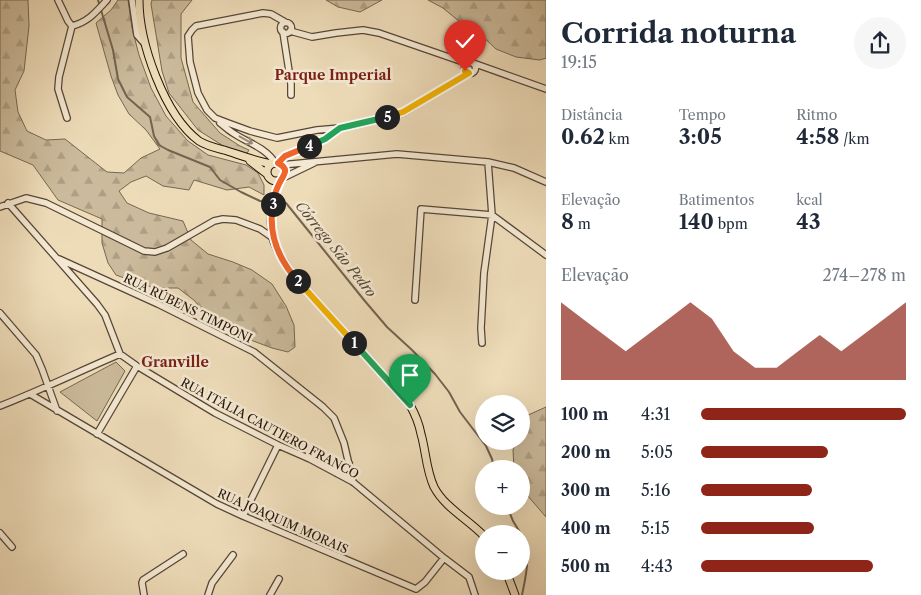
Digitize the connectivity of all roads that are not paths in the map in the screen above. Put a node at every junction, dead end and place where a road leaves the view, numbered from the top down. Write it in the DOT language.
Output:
graph roads {
  1 [pos="58,0"];
  2 [pos="107,0"];
  3 [pos="132,0"];
  4 [pos="138,0"];
  5 [pos="72,26"];
  6 [pos="286,27"];
  7 [pos="144,43"];
  8 [pos="470,63"];
  9 [pos="471,72"];
  10 [pos="495,72"];
  11 [pos="546,89"];
  12 [pos="291,95"];
  13 [pos="67,118"];
  14 [pos="215,118"];
  15 [pos="340,128"];
  16 [pos="248,159"];
  17 [pos="318,162"];
  18 [pos="488,162"];
  19 [pos="276,164"];
  20 [pos="269,177"];
  21 [pos="282,179"];
  22 [pos="546,182"];
  23 [pos="274,199"];
  24 [pos="8,203"];
  25 [pos="0,207"];
  26 [pos="492,215"];
  27 [pos="272,222"];
  28 [pos="260,228"];
  29 [pos="273,238"];
  30 [pos="546,255"];
  31 [pos="57,258"];
  32 [pos="415,300"];
  33 [pos="0,313"];
  34 [pos="482,343"];
  35 [pos="120,354"];
  36 [pos="137,366"];
  37 [pos="48,385"];
  38 [pos="30,394"];
  39 [pos="0,406"];
  40 [pos="57,410"];
  41 [pos="97,434"];
  42 [pos="278,445"];
  43 [pos="349,463"];
  44 [pos="336,472"];
  45 [pos="353,482"];
  46 [pos="243,516"];
  47 [pos="475,528"];
  48 [pos="0,533"];
  49 [pos="12,547"];
  50 [pos="183,554"];
  51 [pos="233,556"];
  52 [pos="444,558"];
  53 [pos="279,579"];
  54 [pos="509,580"];
  55 [pos="418,592"];
  56 [pos="144,595"];
  57 [pos="208,595"];
  58 [pos="270,595"];
  59 [pos="475,595"];
  60 [pos="515,595"];
  1 -- 5 [label="street"];
  2 -- 5 [label="street"];
  3 -- 7 [label="street"];
  4 -- 7 [label="main road"];
  5 -- 13 [label="street"];
  6 -- 8 [label="street"];
  6 -- 12 [label="street"];
  6 -- 14 [label="street"];
  7 -- 16 [label="main road"];
  8 -- 9 [label="street"];
  8 -- 9 [label="street"];
  8 -- 10 [label="street"];
  9 -- 10 [label="street"];
  9 -- 15 [label="street"];
  10 -- 11 [label="street"];
  14 -- 15 [label="street"];
  14 -- 19 [label="street, one-way"];
  15 -- 19 [label="street"];
  16 -- 19 [label="main road"];
  16 -- 20 [label="main road"];
  17 -- 18 [label="street"];
  17 -- 19 [label="street"];
  17 -- 21 [label="street"];
  18 -- 22 [label="street"];
  18 -- 26 [label="street"];
  19 -- 20 [label="main road"];
  19 -- 21 [label="main road"];
  20 -- 21 [label="main road"];
  20 -- 23 [label="main road"];
  21 -- 23 [label="main road"];
  23 -- 27 [label="main road"];
  24 -- 25 [label="street"];
  24 -- 28 [label="street"];
  24 -- 31 [label="street"];
  26 -- 30 [label="street"];
  26 -- 32 [label="street"];
  26 -- 34 [label="street"];
  27 -- 28 [label="street"];
  27 -- 29 [label="main road"];
  28 -- 29 [label="street"];
  29 -- 47 [label="main road"];
  31 -- 35 [label="street"];
  31 -- 43 [label="street, RUA RÚBENS TIMPONI"];
  33 -- 37 [label="street"];
  35 -- 36 [label="street, RUA ITÁLIA CAUTIERO FRANCO"];
  35 -- 37 [label="street"];
  36 -- 41 [label="street"];
  36 -- 42 [label="street, RUA ITÁLIA CAUTIERO FRANCO"];
  37 -- 38 [label="street"];
  37 -- 40 [label="street"];
  38 -- 39 [label="street"];
  38 -- 40 [label="street, RUA JOAQUIM MORAIS"];
  40 -- 41 [label="street, RUA JOAQUIM MORAIS"];
  41 -- 46 [label="street, RUA JOAQUIM MORAIS"];
  42 -- 44 [label="street, RUA ITÁLIA CAUTIERO FRANCO"];
  42 -- 46 [label="street"];
  43 -- 44 [label="street"];
  43 -- 45 [label="street, RUA RÚBENS TIMPONI"];
  44 -- 45 [label="street, RUA ITÁLIA CAUTIERO FRANCO"];
  45 -- 52 [label="street, RUA ITÁLIA CAUTIERO FRANCO"];
  46 -- 55 [label="street, RUA JOAQUIM MORAIS"];
  48 -- 49 [label="street"];
  50 -- 56 [label="street"];
  51 -- 57 [label="street"];
  52 -- 55 [label="street, RUA JOAQUIM MORAIS"];
  52 -- 59 [label="street, RUA ITÁLIA CAUTIERO FRANCO"];
  53 -- 58 [label="street"];
  54 -- 60 [label="main road"];
}
